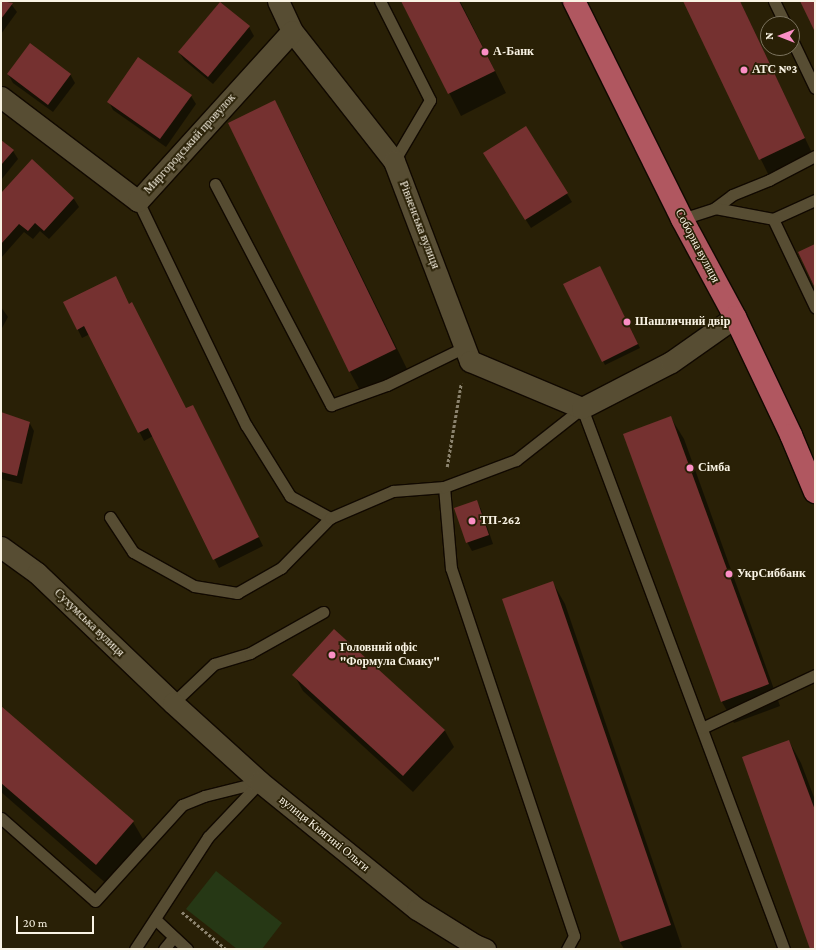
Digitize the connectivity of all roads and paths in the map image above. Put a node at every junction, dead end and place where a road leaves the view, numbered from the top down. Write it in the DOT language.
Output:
graph roads {
  1 [pos="278,1"];
  2 [pos="380,1"];
  3 [pos="574,1"];
  4 [pos="774,1"];
  5 [pos="781,16"];
  6 [pos="292,31"];
  7 [pos="800,56"];
  8 [pos="815,88"];
  9 [pos="1,97"];
  10 [pos="815,156"];
  11 [pos="394,161"];
  12 [pos="215,184"];
  13 [pos="815,200"];
  14 [pos="138,201"];
  15 [pos="715,208"];
  16 [pos="682,219"];
  17 [pos="773,219"];
  18 [pos="815,307"];
  19 [pos="735,316"];
  20 [pos="468,354"];
  21 [pos="582,408"];
  22 [pos="444,487"];
  23 [pos="815,492"];
  24 [pos="110,517"];
  25 [pos="330,518"];
  26 [pos="1,547"];
  27 [pos="323,612"];
  28 [pos="815,675"];
  29 [pos="173,703"];
  30 [pos="702,728"];
  31 [pos="260,782"];
  32 [pos="1,818"];
  33 [pos="167,900"];
  34 [pos="155,919"];
  35 [pos="173,938"];
  36 [pos="135,949"];
  37 [pos="164,949"];
  38 [pos="187,949"];
  39 [pos="226,949"];
  40 [pos="485,949"];
  41 [pos="567,949"];
  42 [pos="784,949"];
  1 -- 6 [label="street, Рівненська вулиця"];
  2 -- 11 [label="lane"];
  3 -- 16 [label="main road, Соборна вулиця"];
  4 -- 5 [label="lane"];
  6 -- 11 [label="street, Рівненська вулиця"];
  6 -- 14 [label="street, Миргородський провулок"];
  7 -- 8 [label="lane"];
  9 -- 14 [label="street, Миргородський провулок"];
  10 -- 15 [label="lane"];
  11 -- 20 [label="street, Рівненська вулиця"];
  12 -- 20 [label="lane"];
  13 -- 17 [label="lane"];
  14 -- 25 [label="lane"];
  15 -- 16 [label="lane"];
  15 -- 17 [label="lane"];
  16 -- 19 [label="main road, Соборна вулиця"];
  17 -- 18 [label="lane"];
  19 -- 21 [label="street"];
  19 -- 23 [label="main road, Соборна вулиця"];
  20 -- 21 [label="street"];
  20 -- 22 [label="path"];
  21 -- 22 [label="lane"];
  21 -- 30 [label="lane"];
  22 -- 25 [label="lane"];
  22 -- 41 [label="lane"];
  24 -- 25 [label="lane"];
  26 -- 29 [label="street, Сухумська вулиця"];
  27 -- 29 [label="lane"];
  28 -- 30 [label="lane"];
  29 -- 31 [label="street, вулиця Княгині Ольги"];
  30 -- 42 [label="lane"];
  31 -- 32 [label="lane"];
  31 -- 33 [label="lane"];
  31 -- 40 [label="street, вулиця Княгині Ольги"];
  33 -- 34 [label="lane"];
  33 -- 39 [label="path"];
  34 -- 35 [label="lane"];
  34 -- 36 [label="lane"];
  35 -- 37 [label="lane"];
  35 -- 38 [label="lane"];
}
